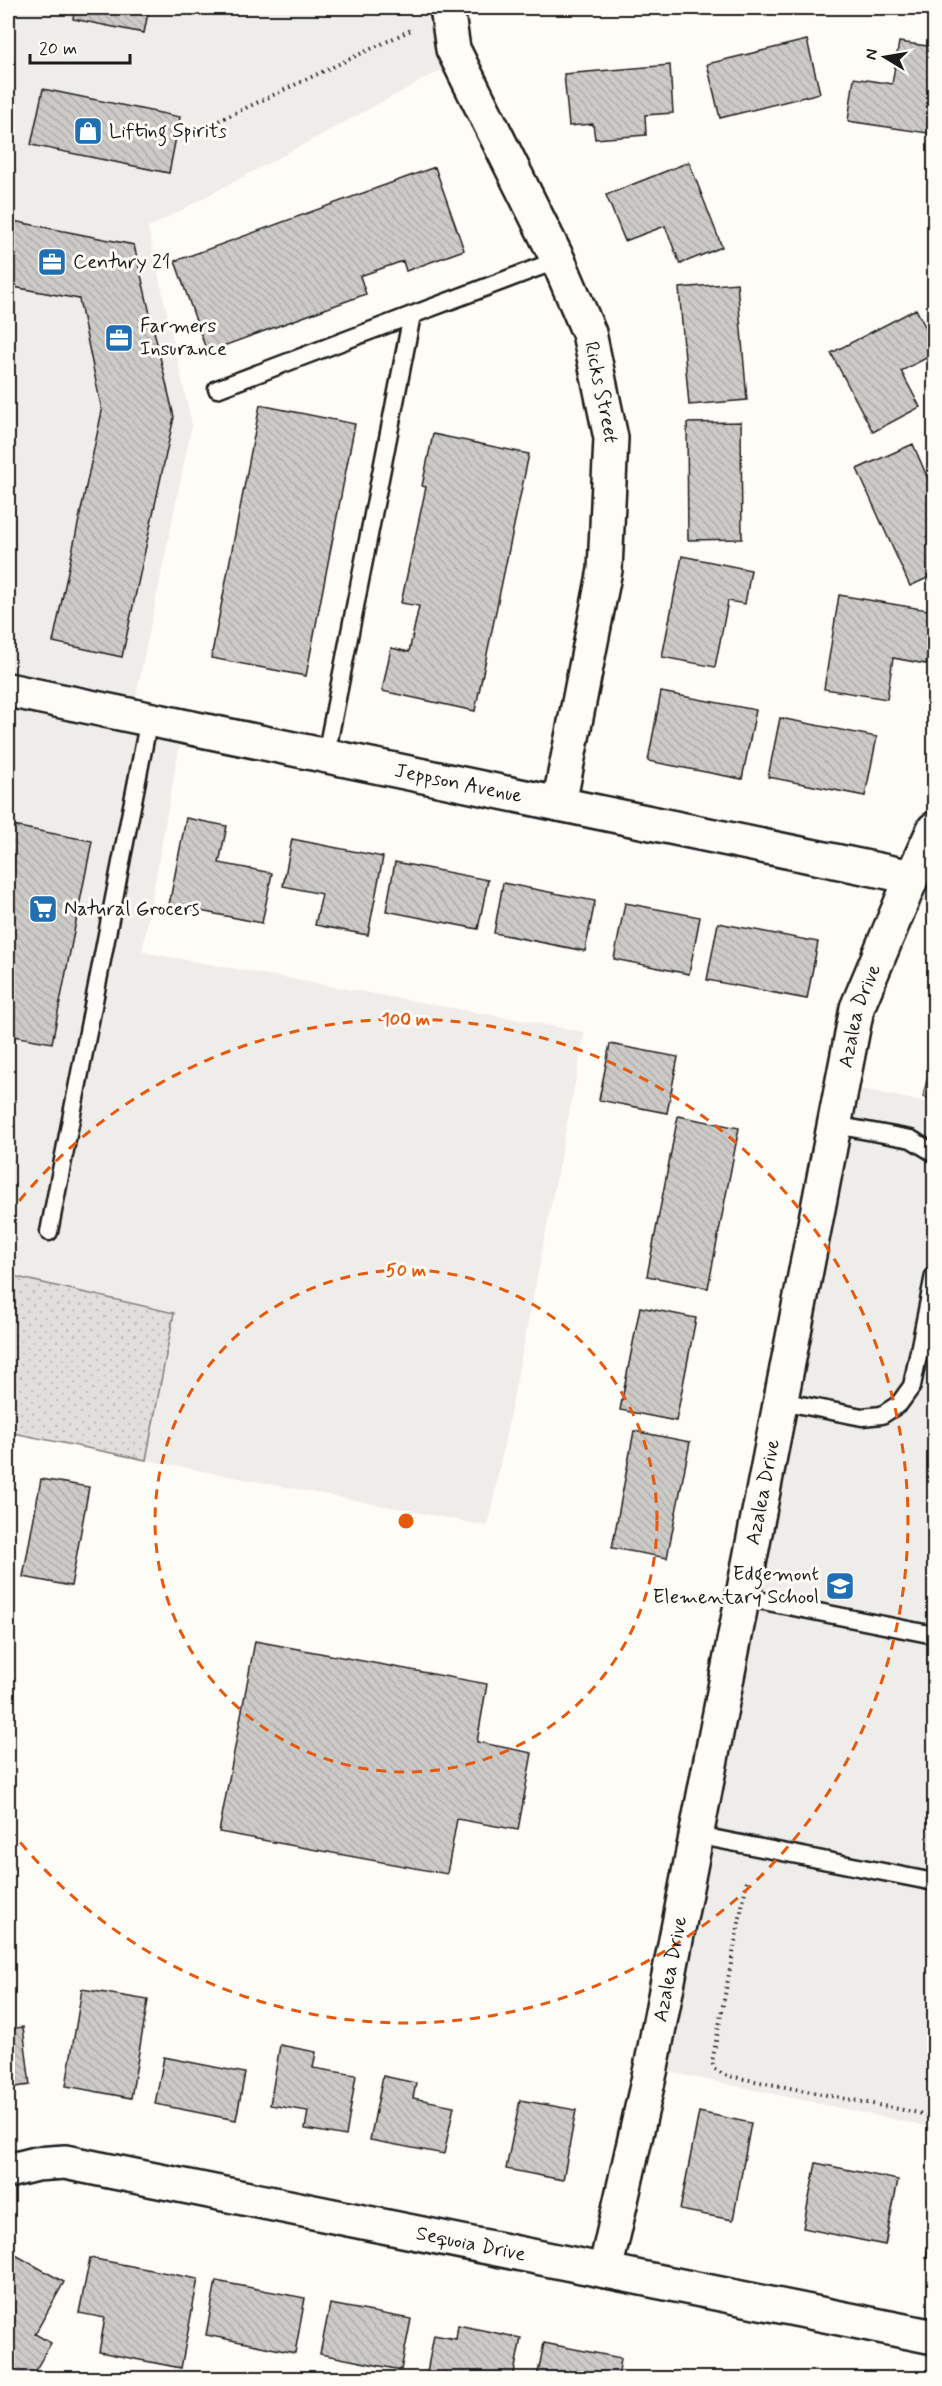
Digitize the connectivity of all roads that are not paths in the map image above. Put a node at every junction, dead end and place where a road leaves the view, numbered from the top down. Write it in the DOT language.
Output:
graph roads {
  1 [pos="453,8"];
  2 [pos="558,260"];
  3 [pos="412,315"];
  4 [pos="217,389"];
  5 [pos="8,690"];
  6 [pos="148,719"];
  7 [pos="326,755"];
  8 [pos="559,804"];
  9 [pos="934,829"];
  10 [pos="912,877"];
  11 [pos="835,1125"];
  12 [pos="934,1153"];
  13 [pos="49,1232"];
  14 [pos="934,1275"];
  15 [pos="781,1401"];
  16 [pos="743,1597"];
  17 [pos="934,1635"];
  18 [pos="696,1835"];
  19 [pos="934,1882"];
  20 [pos="8,2170"];
  21 [pos="605,2271"];
  22 [pos="934,2337"];
  1 -- 2 [label="street, Ricks Street"];
  2 -- 3 [label="lane"];
  2 -- 8 [label="street, Ricks Street"];
  3 -- 4 [label="lane"];
  3 -- 7 [label="lane"];
  5 -- 6 [label="street, Jeppson Avenue"];
  6 -- 7 [label="street, Jeppson Avenue"];
  6 -- 13 [label="lane"];
  7 -- 8 [label="street, Jeppson Avenue"];
  8 -- 10 [label="street, Jeppson Avenue"];
  9 -- 10 [label="street, Azalea Drive"];
  10 -- 11 [label="street, Azalea Drive"];
  11 -- 12 [label="lane"];
  11 -- 15 [label="street, Azalea Drive"];
  14 -- 15 [label="lane"];
  15 -- 16 [label="street, Azalea Drive"];
  16 -- 17 [label="lane"];
  16 -- 18 [label="street, Azalea Drive"];
  18 -- 19 [label="lane"];
  18 -- 21 [label="street, Azalea Drive"];
  20 -- 21 [label="street, Sequoia Drive"];
  21 -- 22 [label="street, Sequoia Drive"];
}
